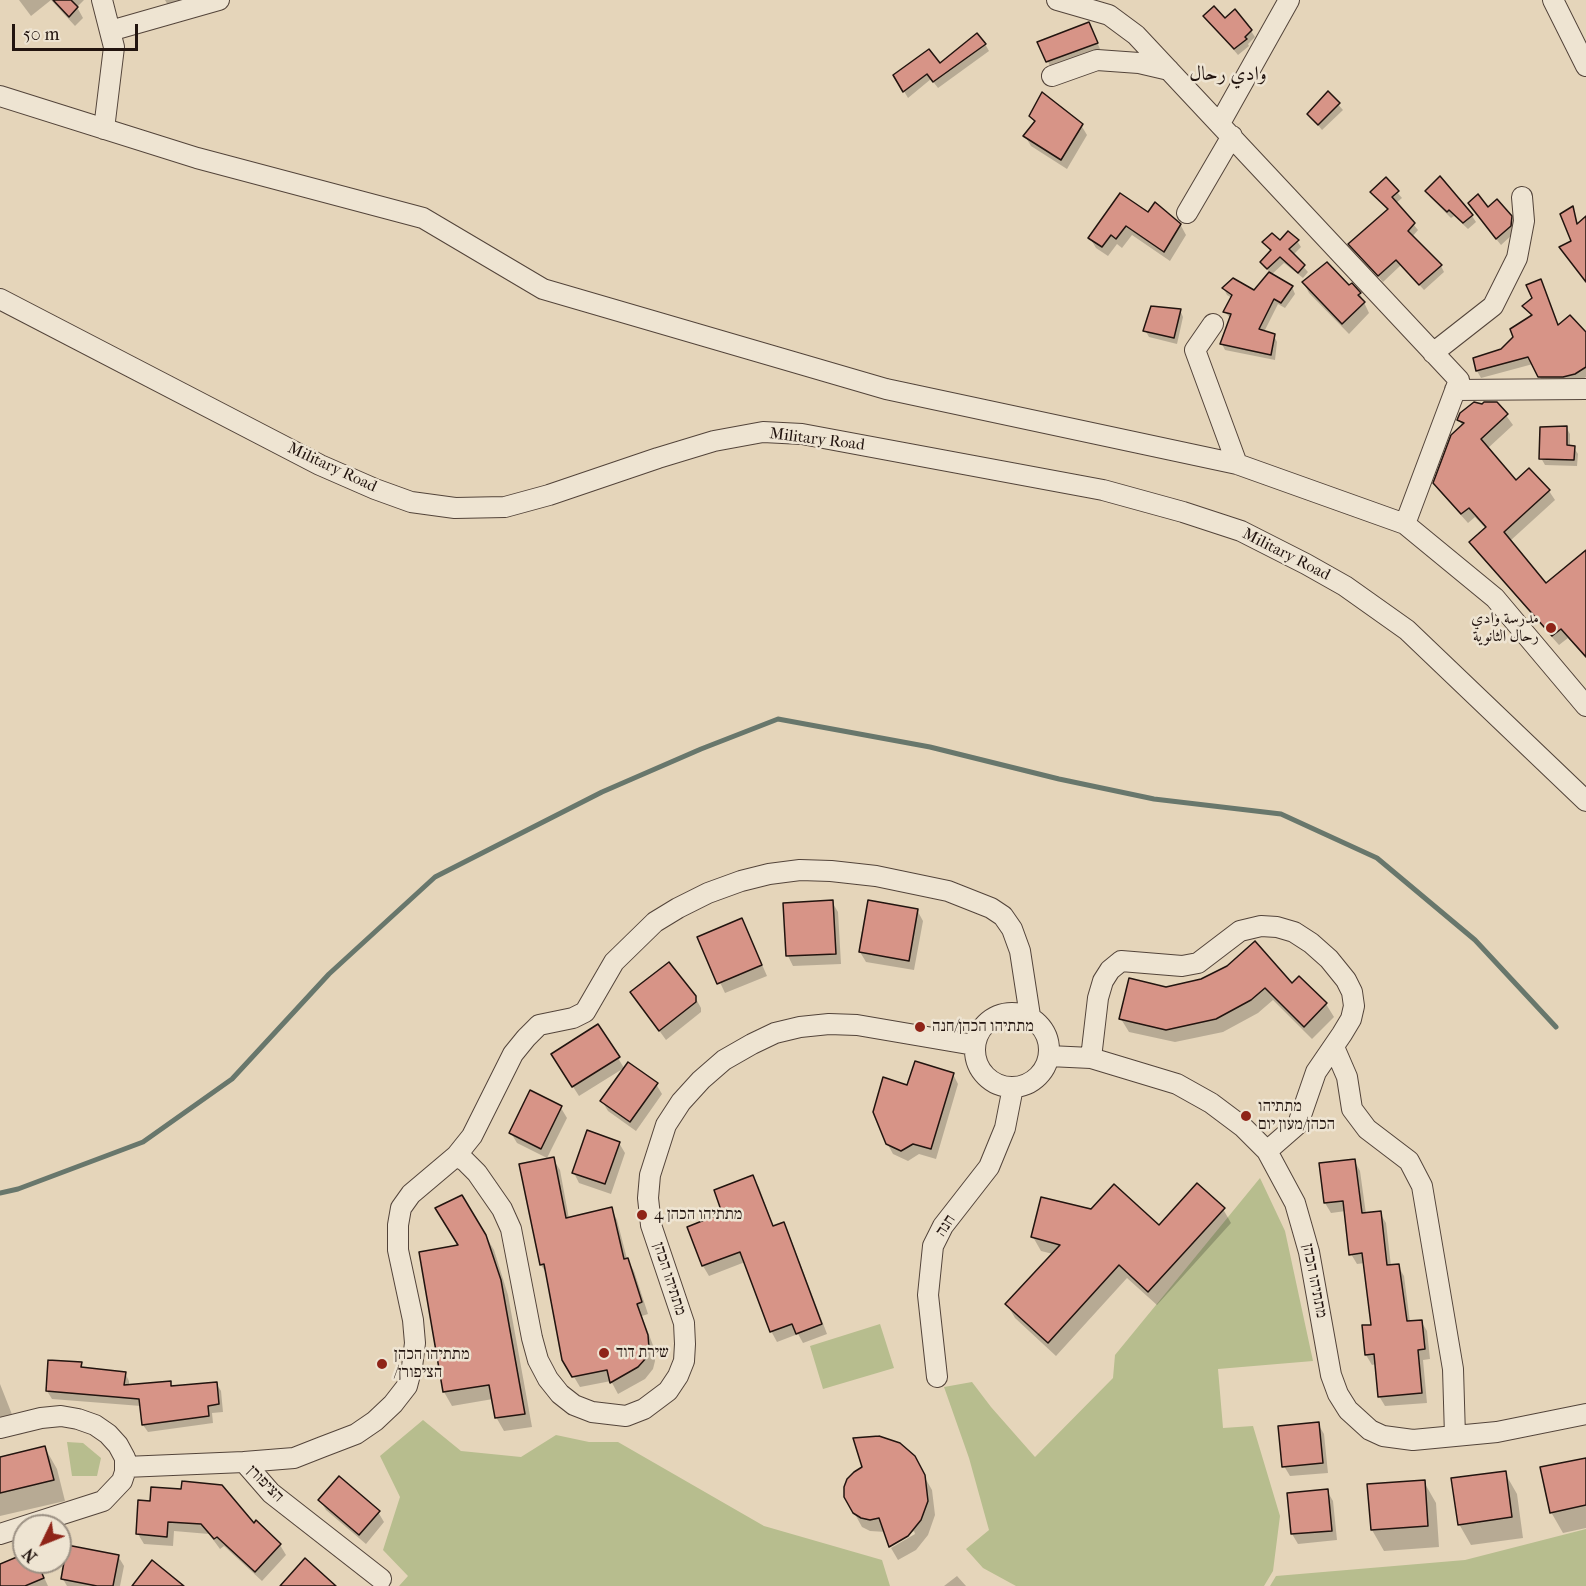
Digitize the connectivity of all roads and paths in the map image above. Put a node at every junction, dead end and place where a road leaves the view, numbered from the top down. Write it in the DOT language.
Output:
graph roads {
  1 [pos="102,0"];
  2 [pos="219,0"];
  3 [pos="1057,0"];
  4 [pos="1288,0"];
  5 [pos="1553,0"];
  6 [pos="110,31"];
  7 [pos="1586,66"];
  8 [pos="1170,71"];
  9 [pos="1052,76"];
  10 [pos="0,96"];
  11 [pos="104,129"];
  12 [pos="1226,130"];
  13 [pos="1522,197"];
  14 [pos="1187,213"];
  15 [pos="0,299"];
  16 [pos="1213,324"];
  17 [pos="1433,353"];
  18 [pos="1586,389"];
  19 [pos="1455,390"];
  20 [pos="1237,464"];
  21 [pos="1406,524"];
  22 [pos="1586,706"];
  23 [pos="1586,801"];
  24 [pos="1030,1016"];
  25 [pos="974,1045"];
  26 [pos="1334,1047"];
  27 [pos="1049,1056"];
  28 [pos="1091,1058"];
  29 [pos="1013,1088"];
  30 [pos="1267,1151"];
  31 [pos="456,1156"];
  32 [pos="937,1377"];
  33 [pos="1586,1414"];
  34 [pos="0,1428"];
  35 [pos="1455,1436"];
  36 [pos="244,1462"];
  37 [pos="125,1467"];
  38 [pos="0,1534"];
  39 [pos="381,1579"];
  1 -- 6 [label="street"];
  2 -- 6 [label="street"];
  3 -- 8 [label="street"];
  4 -- 12 [label="street"];
  5 -- 7 [label="street"];
  6 -- 11 [label="street"];
  8 -- 9 [label="street"];
  8 -- 12 [label="street"];
  10 -- 11 [label="street"];
  11 -- 20 [label="street"];
  12 -- 14 [label="street"];
  12 -- 17 [label="street"];
  13 -- 17 [label="street"];
  15 -- 23 [label="street, Military Road"];
  16 -- 20 [label="street"];
  17 -- 19 [label="street"];
  18 -- 19 [label="street"];
  19 -- 21 [label="street"];
  20 -- 21 [label="street"];
  21 -- 22 [label="street"];
  24 -- 25 [label="street"];
  24 -- 27 [label="street"];
  24 -- 31 [label="street"];
  25 -- 29 [label="street"];
  25 -- 31 [label="street, מתתיהו הכהן"];
  26 -- 28 [label="street"];
  26 -- 30 [label="street"];
  26 -- 35 [label="street"];
  27 -- 28 [label="street, מתתיהו הכהן"];
  27 -- 29 [label="street"];
  28 -- 30 [label="street, מתתיהו הכהן"];
  29 -- 32 [label="street, חנה"];
  30 -- 35 [label="street, מתתיהו הכהן"];
  31 -- 36 [label="street"];
  33 -- 35 [label="street, מתתיהו הכהן"];
  34 -- 37 [label="street"];
  36 -- 37 [label="street, הציפורן"];
  36 -- 39 [label="street, הציפורן"];
  37 -- 38 [label="street"];
}
